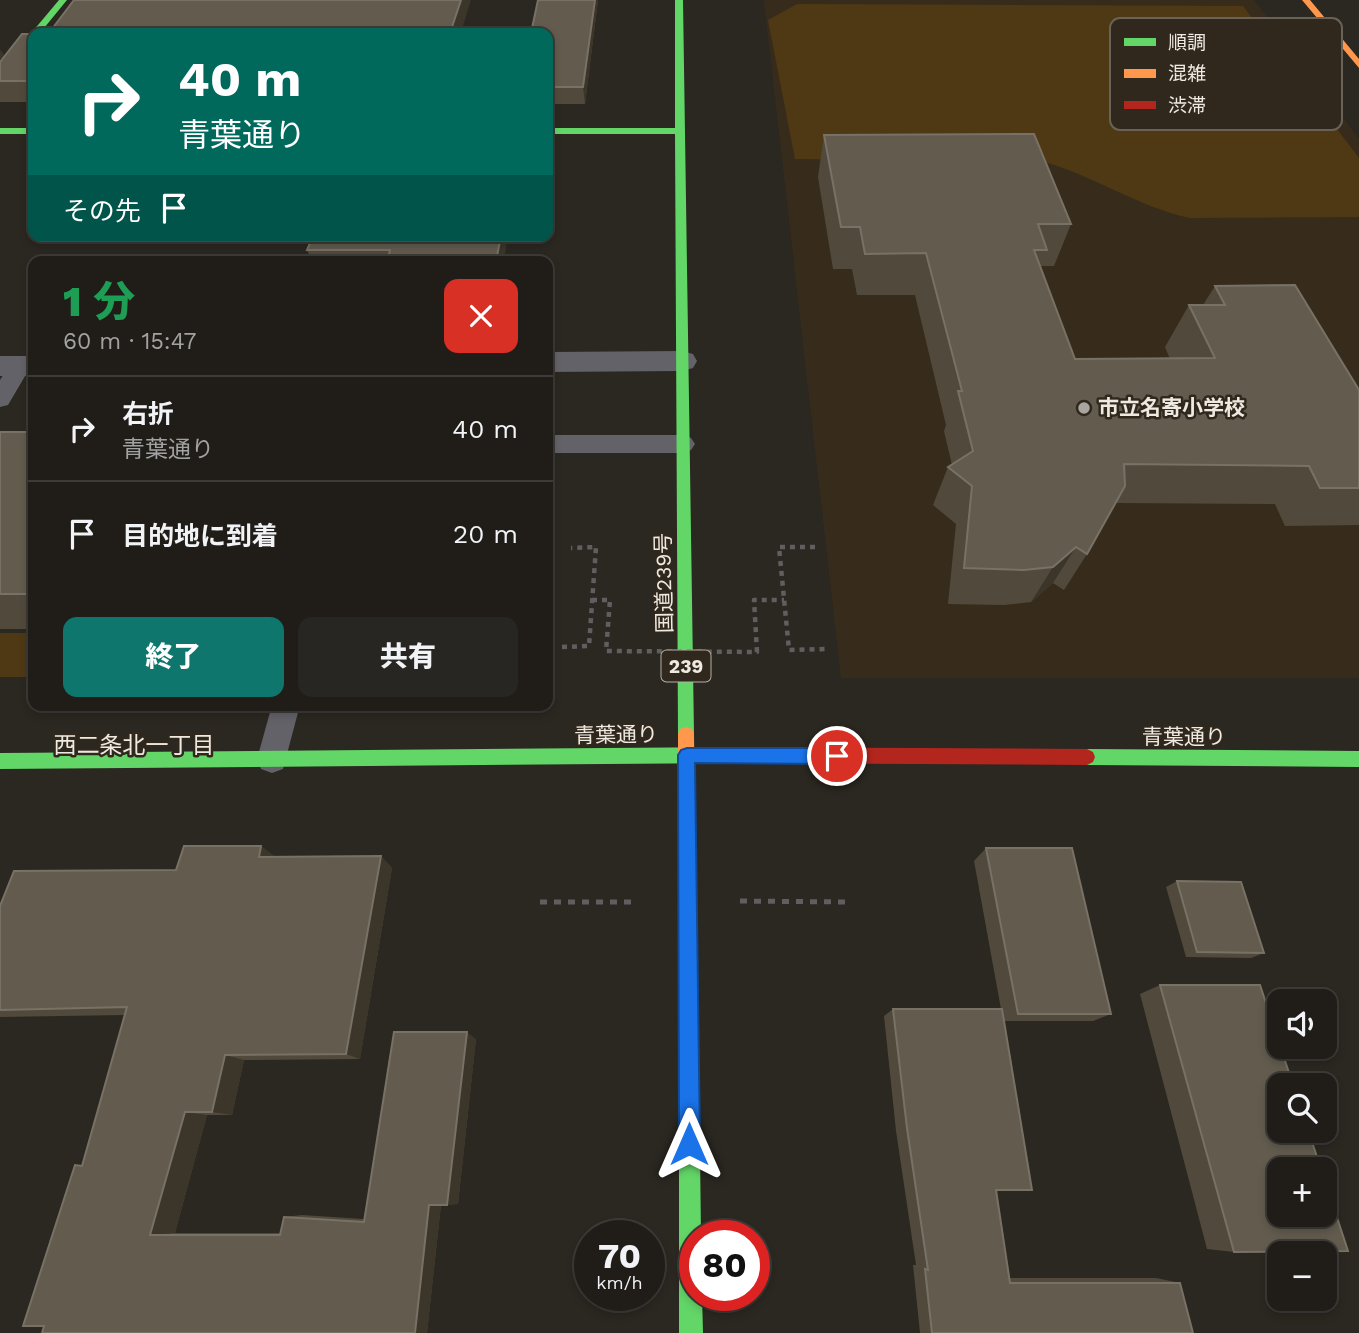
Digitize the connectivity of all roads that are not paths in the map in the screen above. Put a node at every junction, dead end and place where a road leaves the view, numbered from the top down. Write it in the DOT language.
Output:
graph roads {
  1 [pos="63,0"];
  2 [pos="680,0"];
  3 [pos="1306,0"];
  4 [pos="1321,18"];
  5 [pos="40,28"];
  6 [pos="1342,44"];
  7 [pos="1359,65"];
  8 [pos="0,131"];
  9 [pos="28,131"];
  10 [pos="553,131"];
  11 [pos="678,131"];
  12 [pos="682,361"];
  13 [pos="553,362"];
  14 [pos="18,366"];
  15 [pos="0,399"];
  16 [pos="553,444"];
  17 [pos="683,444"];
  18 [pos="284,711"];
  19 [pos="687,755"];
  20 [pos="272,759"];
  21 [pos="1359,759"];
  22 [pos="0,761"];
  23 [pos="691,1333"];
  1 -- 5 [label="main road"];
  2 -- 11 [label="main road, 国道239号 / 239"];
  3 -- 4 [label="main road"];
  6 -- 7 [label="main road"];
  8 -- 9 [label="main road"];
  10 -- 11 [label="main road"];
  11 -- 12 [label="main road, 国道239号 / 239"];
  12 -- 13 [label="street"];
  12 -- 17 [label="main road, 国道239号 / 239"];
  14 -- 15 [label="lane"];
  16 -- 17 [label="lane"];
  17 -- 19 [label="main road, 国道239号 / 239"];
  18 -- 20 [label="lane"];
  19 -- 20 [label="main road, 青葉通り"];
  19 -- 21 [label="main road, 青葉通り"];
  19 -- 23 [label="main road, 国道239号 / 239"];
  20 -- 22 [label="main road, 青葉通り"];
}
